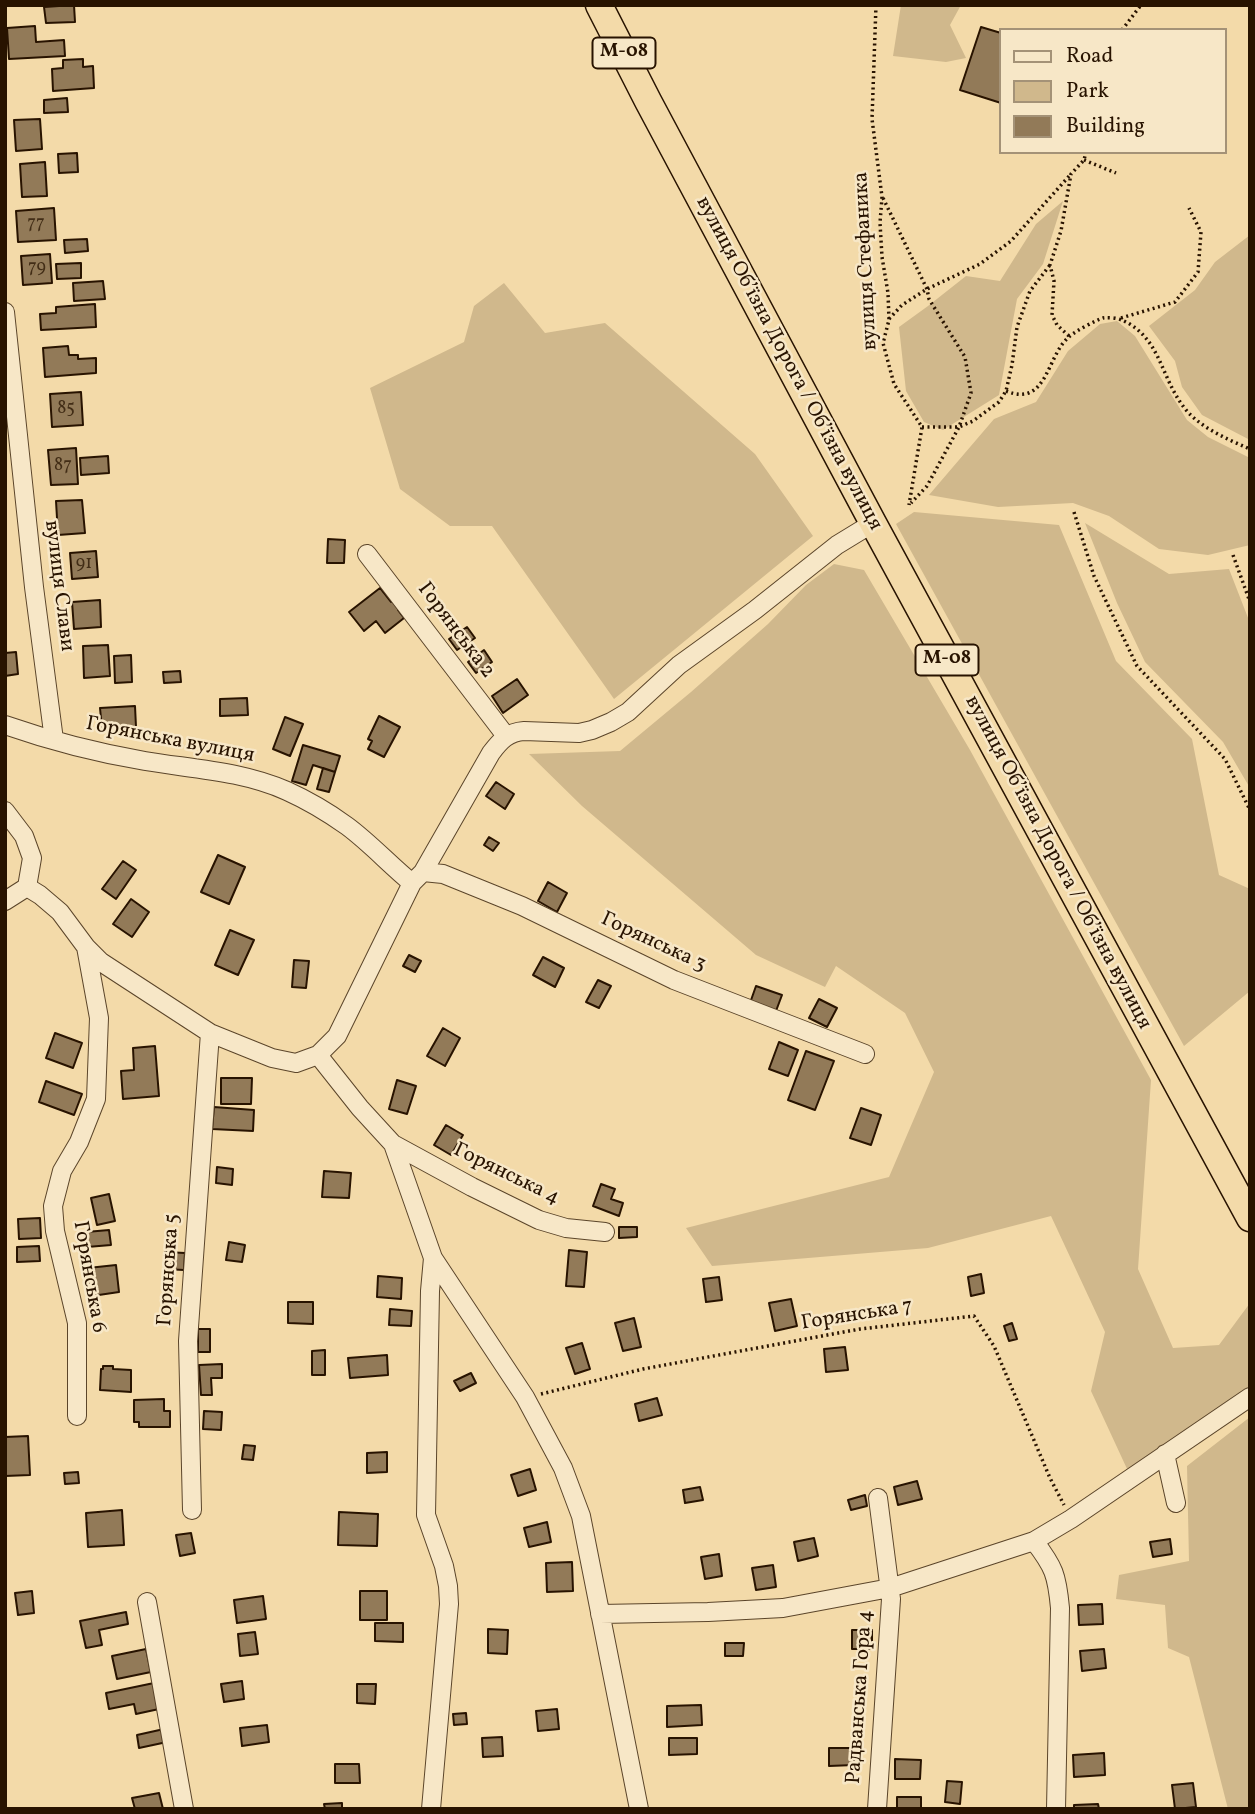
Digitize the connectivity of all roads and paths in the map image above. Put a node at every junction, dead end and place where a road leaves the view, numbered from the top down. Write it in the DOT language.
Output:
graph roads {
  1 [pos="600,5"];
  2 [pos="876,5"];
  3 [pos="1141,5"];
  4 [pos="1124,28"];
  5 [pos="1086,154"];
  6 [pos="1084,160"];
  7 [pos="1115,173"];
  8 [pos="1071,174"];
  9 [pos="882,197"];
  10 [pos="1189,208"];
  11 [pos="1050,265"];
  12 [pos="927,289"];
  13 [pos="5,312"];
  14 [pos="1119,318"];
  15 [pos="889,320"];
  16 [pos="1069,336"];
  17 [pos="1006,391"];
  18 [pos="922,427"];
  19 [pos="959,427"];
  20 [pos="1250,449"];
  21 [pos="1074,512"];
  22 [pos="873,523"];
  23 [pos="368,554"];
  24 [pos="1233,555"];
  25 [pos="1250,602"];
  26 [pos="5,725"];
  27 [pos="506,736"];
  28 [pos="54,740"];
  29 [pos="1250,810"];
  30 [pos="5,811"];
  31 [pos="417,878"];
  32 [pos="27,887"];
  33 [pos="5,901"];
  34 [pos="86,947"];
  35 [pos="210,1033"];
  36 [pos="865,1054"];
  37 [pos="317,1055"];
  38 [pos="393,1143"];
  39 [pos="1250,1218"];
  40 [pos="605,1232"];
  41 [pos="433,1258"];
  42 [pos="1250,1397"];
  43 [pos="525,1398"];
  44 [pos="77,1416"];
  45 [pos="1165,1454"];
  46 [pos="878,1498"];
  47 [pos="1176,1503"];
  48 [pos="192,1510"];
  49 [pos="1071,1518"];
  50 [pos="1034,1541"];
  51 [pos="890,1588"];
  52 [pos="147,1602"];
  53 [pos="600,1614"];
  54 [pos="184,1809"];
  55 [pos="431,1809"];
  56 [pos="639,1809"];
  57 [pos="877,1809"];
  58 [pos="1055,1809"];
  1 -- 22 [label="highway, вулиця Обʼїзна Дорога / Обʼїзна вулиця / М-08"];
  2 -- 9 [label="path, вулиця Стефаника"];
  3 -- 4 [label="path"];
  5 -- 6 [label="path"];
  6 -- 7 [label="path"];
  6 -- 8 [label="path"];
  8 -- 11 [label="path"];
  8 -- 12 [label="path"];
  9 -- 12 [label="path"];
  9 -- 15 [label="path, вулиця Стефаника"];
  10 -- 14 [label="path"];
  11 -- 16 [label="path"];
  11 -- 17 [label="path"];
  12 -- 15 [label="path"];
  12 -- 19 [label="path"];
  13 -- 28 [label="street, вулиця Слави"];
  14 -- 16 [label="path"];
  14 -- 20 [label="path"];
  15 -- 18 [label="path, вулиця Стефаника"];
  16 -- 17 [label="path"];
  17 -- 19 [label="path"];
  18 -- 19 [label="path"];
  18 -- 19 [label="path"];
  21 -- 29 [label="path"];
  22 -- 27 [label="street"];
  22 -- 39 [label="highway, вулиця Обʼїзна Дорога / Обʼїзна вулиця / М-08"];
  23 -- 27 [label="street, Горянська 2"];
  24 -- 25 [label="path"];
  26 -- 28 [label="street, Горянська вулиця"];
  27 -- 31 [label="street"];
  28 -- 31 [label="street, Горянська вулиця"];
  30 -- 32 [label="street"];
  31 -- 36 [label="street, Горянська 3"];
  31 -- 37 [label="street"];
  32 -- 33 [label="street"];
  32 -- 34 [label="street"];
  34 -- 35 [label="street"];
  34 -- 44 [label="street, Горянська 6"];
  35 -- 37 [label="street"];
  35 -- 48 [label="street, Горянська 5"];
  37 -- 38 [label="street"];
  38 -- 40 [label="street, Горянська 4"];
  38 -- 41 [label="street"];
  41 -- 43 [label="street"];
  41 -- 55 [label="street"];
  42 -- 45 [label="street"];
  43 -- 49 [label="path, Горянська 7"];
  43 -- 53 [label="street"];
  45 -- 47 [label="street"];
  45 -- 49 [label="street"];
  46 -- 51 [label="street, Радванська Гора 4"];
  49 -- 50 [label="street"];
  50 -- 51 [label="street"];
  50 -- 58 [label="street"];
  51 -- 53 [label="street"];
  51 -- 57 [label="street, Радванська Гора 4"];
  52 -- 54 [label="street"];
  53 -- 56 [label="street"];
}
